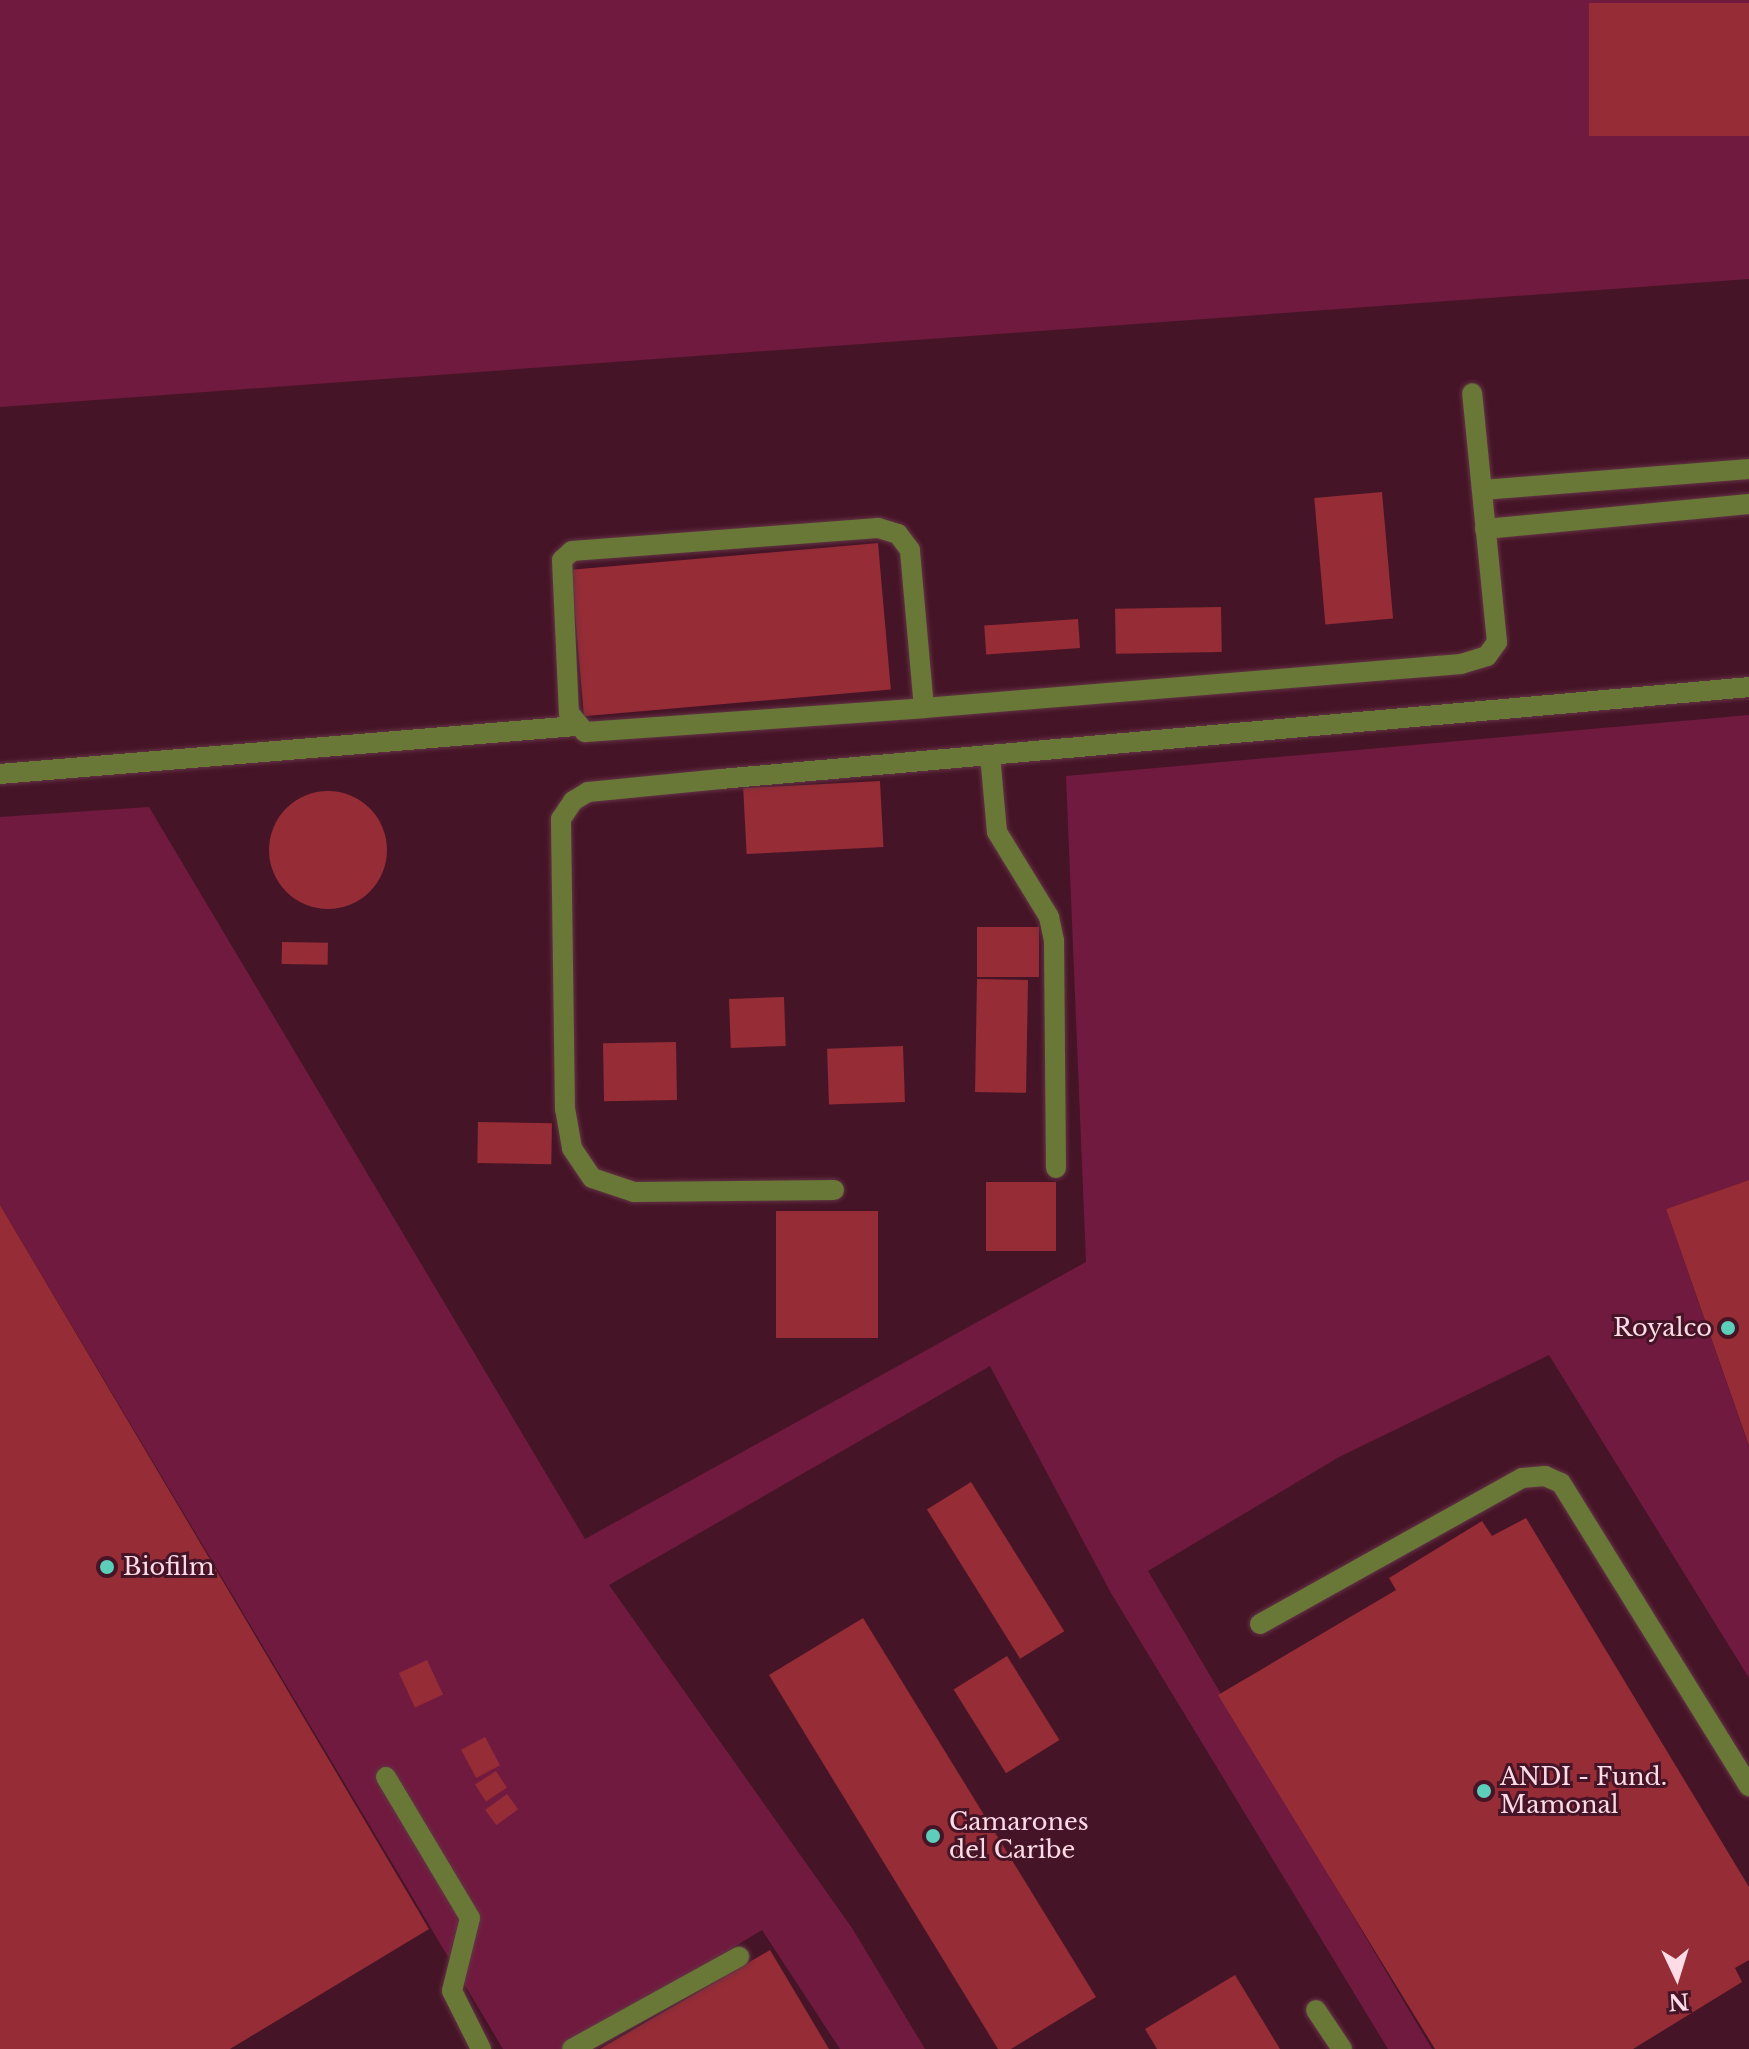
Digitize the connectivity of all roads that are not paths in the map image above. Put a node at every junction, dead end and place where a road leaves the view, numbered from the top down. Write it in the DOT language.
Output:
graph roads {
  1 [pos="1472,393"];
  2 [pos="1749,469"];
  3 [pos="1482,490"];
  4 [pos="1749,504"];
  5 [pos="1485,529"];
  6 [pos="1749,687"];
  7 [pos="924,708"];
  8 [pos="575,726"];
  9 [pos="990,755"];
  10 [pos="0,774"];
  11 [pos="1056,1168"];
  12 [pos="834,1190"];
  13 [pos="1260,1624"];
  14 [pos="386,1777"];
  15 [pos="1749,1786"];
  16 [pos="739,1957"];
  17 [pos="1316,2010"];
  18 [pos="481,2049"];
  19 [pos="572,2049"];
  20 [pos="1342,2049"];
  1 -- 3 [label="lane"];
  2 -- 3 [label="lane"];
  3 -- 5 [label="lane"];
  4 -- 5 [label="lane"];
  5 -- 7 [label="lane"];
  6 -- 9 [label="lane"];
  7 -- 8 [label="lane"];
  7 -- 8 [label="lane"];
  8 -- 10 [label="lane"];
  9 -- 11 [label="lane"];
  9 -- 12 [label="lane"];
  13 -- 15 [label="lane"];
  14 -- 18 [label="lane"];
  16 -- 19 [label="lane"];
  17 -- 20 [label="lane"];
}
